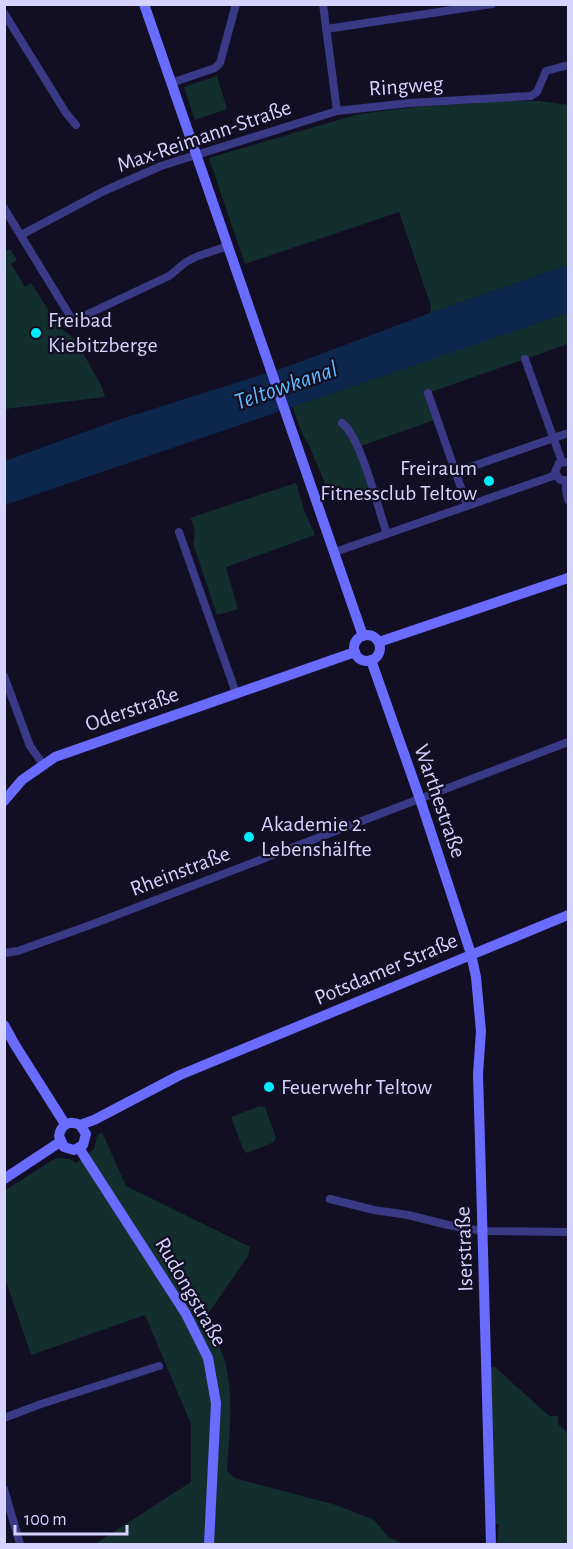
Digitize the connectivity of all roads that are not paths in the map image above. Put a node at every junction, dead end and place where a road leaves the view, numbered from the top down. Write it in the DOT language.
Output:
graph roads {
  1 [pos="144,4"];
  2 [pos="236,4"];
  3 [pos="323,4"];
  4 [pos="492,4"];
  5 [pos="4,13"];
  6 [pos="326,29"];
  7 [pos="568,65"];
  8 [pos="171,83"];
  9 [pos="337,111"];
  10 [pos="76,124"];
  11 [pos="195,155"];
  12 [pos="4,208"];
  13 [pos="9,222"];
  14 [pos="21,235"];
  15 [pos="228,246"];
  16 [pos="525,359"];
  17 [pos="428,393"];
  18 [pos="342,423"];
  19 [pos="568,433"];
  20 [pos="554,438"];
  21 [pos="565,462"];
  22 [pos="456,472"];
  23 [pos="556,475"];
  24 [pos="567,481"];
  25 [pos="568,500"];
  26 [pos="467,505"];
  27 [pos="179,532"];
  28 [pos="387,534"];
  29 [pos="335,552"];
  30 [pos="568,578"];
  31 [pos="363,636"];
  32 [pos="379,642"];
  33 [pos="355,652"];
  34 [pos="371,660"];
  35 [pos="4,676"];
  36 [pos="236,693"];
  37 [pos="568,742"];
  38 [pos="43,764"];
  39 [pos="5,798"];
  40 [pos="420,799"];
  41 [pos="568,915"];
  42 [pos="4,953"];
  43 [pos="471,954"];
  44 [pos="4,1025"];
  45 [pos="65,1124"];
  46 [pos="83,1129"];
  47 [pos="60,1142"];
  48 [pos="79,1148"];
  49 [pos="4,1179"];
  50 [pos="330,1199"];
  51 [pos="482,1231"];
  52 [pos="568,1232"];
  53 [pos="159,1366"];
  54 [pos="4,1418"];
  55 [pos="4,1489"];
  56 [pos="20,1545"];
  57 [pos="209,1545"];
  58 [pos="491,1545"];
  1 -- 8 [label="street"];
  2 -- 8 [label="street"];
  3 -- 6 [label="street, Ringweg"];
  4 -- 6 [label="street"];
  5 -- 10 [label="street"];
  6 -- 9 [label="street, Ringweg"];
  7 -- 9 [label="street, Ringweg"];
  8 -- 11 [label="street"];
  9 -- 11 [label="street, Max-Reimann-Straße"];
  11 -- 14 [label="street, Max-Reimann-Straße"];
  11 -- 15 [label="street"];
  12 -- 13 [label="street"];
  13 -- 14 [label="street"];
  14 -- 15 [label="street"];
  15 -- 29 [label="street"];
  16 -- 20 [label="street"];
  17 -- 22 [label="street"];
  18 -- 28 [label="street"];
  19 -- 20 [label="street"];
  20 -- 21 [label="street"];
  20 -- 22 [label="street"];
  21 -- 23 [label="street"];
  22 -- 26 [label="street"];
  23 -- 24 [label="street"];
  23 -- 26 [label="street"];
  24 -- 25 [label="street"];
  26 -- 28 [label="street"];
  27 -- 36 [label="street"];
  28 -- 29 [label="street"];
  29 -- 31 [label="street"];
  30 -- 32 [label="street"];
  31 -- 32 [label="street"];
  31 -- 33 [label="street"];
  32 -- 34 [label="street"];
  33 -- 34 [label="street"];
  33 -- 36 [label="street, Oderstraße"];
  34 -- 40 [label="street, Warthestraße"];
  35 -- 38 [label="street"];
  36 -- 38 [label="street, Oderstraße"];
  37 -- 40 [label="street, Rheinstraße"];
  38 -- 39 [label="street, Oderstraße"];
  40 -- 42 [label="street, Rheinstraße"];
  40 -- 43 [label="street, Warthestraße"];
  41 -- 43 [label="street, Potsdamer Straße"];
  43 -- 46 [label="street, Potsdamer Straße"];
  43 -- 51 [label="street, Iserstraße"];
  44 -- 45 [label="street"];
  45 -- 46 [label="street"];
  45 -- 47 [label="street"];
  46 -- 48 [label="street"];
  47 -- 48 [label="street"];
  47 -- 49 [label="street"];
  48 -- 57 [label="street, Rudongstraße"];
  50 -- 51 [label="street"];
  51 -- 52 [label="street"];
  51 -- 58 [label="street, Iserstraße"];
  53 -- 54 [label="street"];
  55 -- 56 [label="street"];
}
